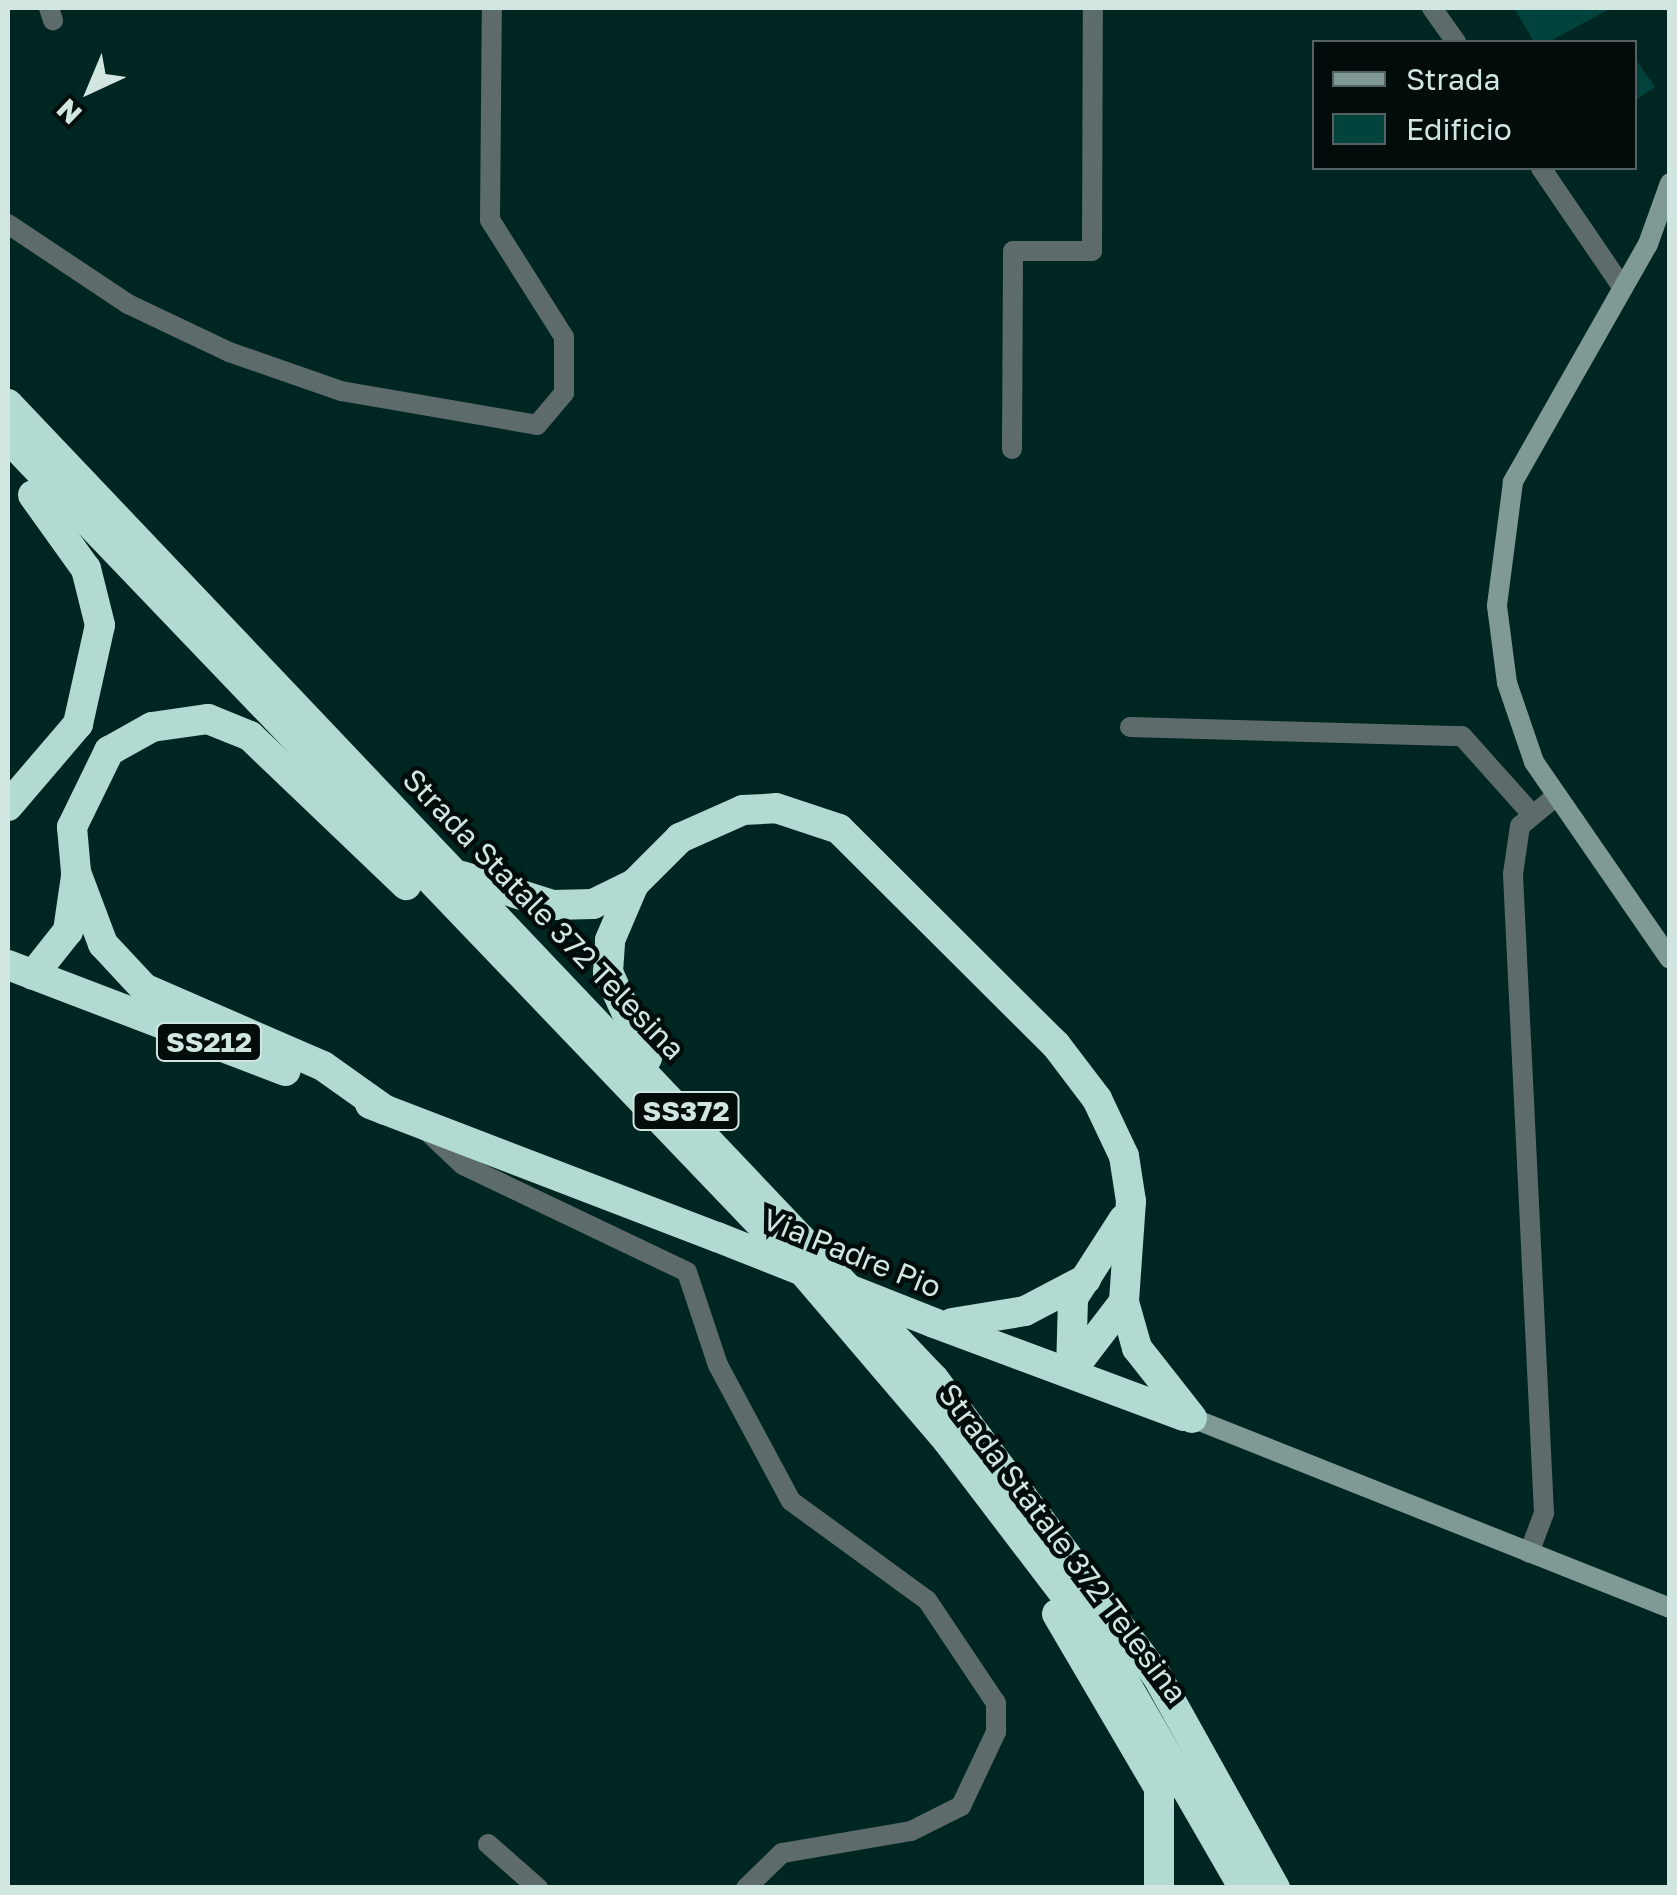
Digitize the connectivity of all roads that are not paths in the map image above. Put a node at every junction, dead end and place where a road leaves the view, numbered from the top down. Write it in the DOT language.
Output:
graph roads {
  1 [pos="492,8"];
  2 [pos="1093,8"];
  3 [pos="1432,8"];
  4 [pos="1455,40"];
  5 [pos="1542,170"];
  6 [pos="1670,183"];
  7 [pos="8,224"];
  8 [pos="1623,288"];
  9 [pos="8,404"];
  10 [pos="8,438"];
  11 [pos="1012,449"];
  12 [pos="8,466"];
  13 [pos="1130,727"];
  14 [pos="1555,797"];
  15 [pos="8,806"];
  16 [pos="1530,812"];
  17 [pos="449,869"];
  18 [pos="76,872"];
  19 [pos="634,884"];
  20 [pos="1670,959"];
  21 [pos="20,970"];
  22 [pos="518,982"];
  23 [pos="670,1094"];
  24 [pos="385,1110"];
  25 [pos="418,1122"];
  26 [pos="1131,1200"];
  27 [pos="1088,1278"];
  28 [pos="1124,1302"];
  29 [pos="934,1323"];
  30 [pos="1071,1371"];
  31 [pos="1192,1418"];
  32 [pos="1022,1539"];
  33 [pos="1530,1553"];
  34 [pos="1670,1608"];
  35 [pos="1205,1753"];
  36 [pos="488,1844"];
  37 [pos="538,1888"];
  38 [pos="746,1888"];
  39 [pos="1159,1888"];
  40 [pos="1244,1888"];
  41 [pos="1275,1888"];
  42 [pos="1298,1888"];
  1 -- 7 [label="street"];
  2 -- 11 [label="street"];
  3 -- 4 [label="street"];
  5 -- 8 [label="street"];
  6 -- 8 [label="main road"];
  8 -- 14 [label="main road"];
  9 -- 17 [label="highway, Strada Statale 372 Telesina / SS372"];
  10 -- 22 [label="highway, Strada Statale 372 Telesina / SS372"];
  12 -- 15 [label="highway"];
  13 -- 16 [label="street"];
  14 -- 16 [label="street"];
  14 -- 20 [label="main road"];
  16 -- 33 [label="street"];
  17 -- 19 [label="highway"];
  17 -- 23 [label="highway, Strada Statale 372 Telesina / SS372"];
  18 -- 21 [label="highway"];
  18 -- 22 [label="highway"];
  18 -- 24 [label="highway"];
  19 -- 23 [label="highway"];
  19 -- 26 [label="highway"];
  21 -- 24 [label="highway, Via Padre Pio / SS212"];
  22 -- 32 [label="highway, Strada Statale 372 Telesina / SS372"];
  23 -- 35 [label="highway, Strada Statale 372 Telesina / SS372"];
  24 -- 25 [label="highway, Via Padre Pio / SS212"];
  25 -- 29 [label="highway, Via Padre Pio / SS212, bridge"];
  25 -- 38 [label="street"];
  26 -- 27 [label="highway"];
  26 -- 28 [label="highway"];
  27 -- 29 [label="highway"];
  27 -- 30 [label="highway"];
  28 -- 30 [label="highway"];
  28 -- 31 [label="highway"];
  29 -- 30 [label="highway, Via Padre Pio / SS212"];
  30 -- 31 [label="highway, Via Padre Pio / SS212"];
  31 -- 33 [label="main road, Via Padre Pio / SS212"];
  32 -- 39 [label="highway"];
  32 -- 40 [label="highway, Strada Statale 372 Telesina / SS372"];
  33 -- 34 [label="main road, Via Padre Pio / SS212"];
  35 -- 41 [label="highway, Strada Statale 372 Telesina / SS372"];
  35 -- 42 [label="highway"];
  36 -- 37 [label="street"];
}
